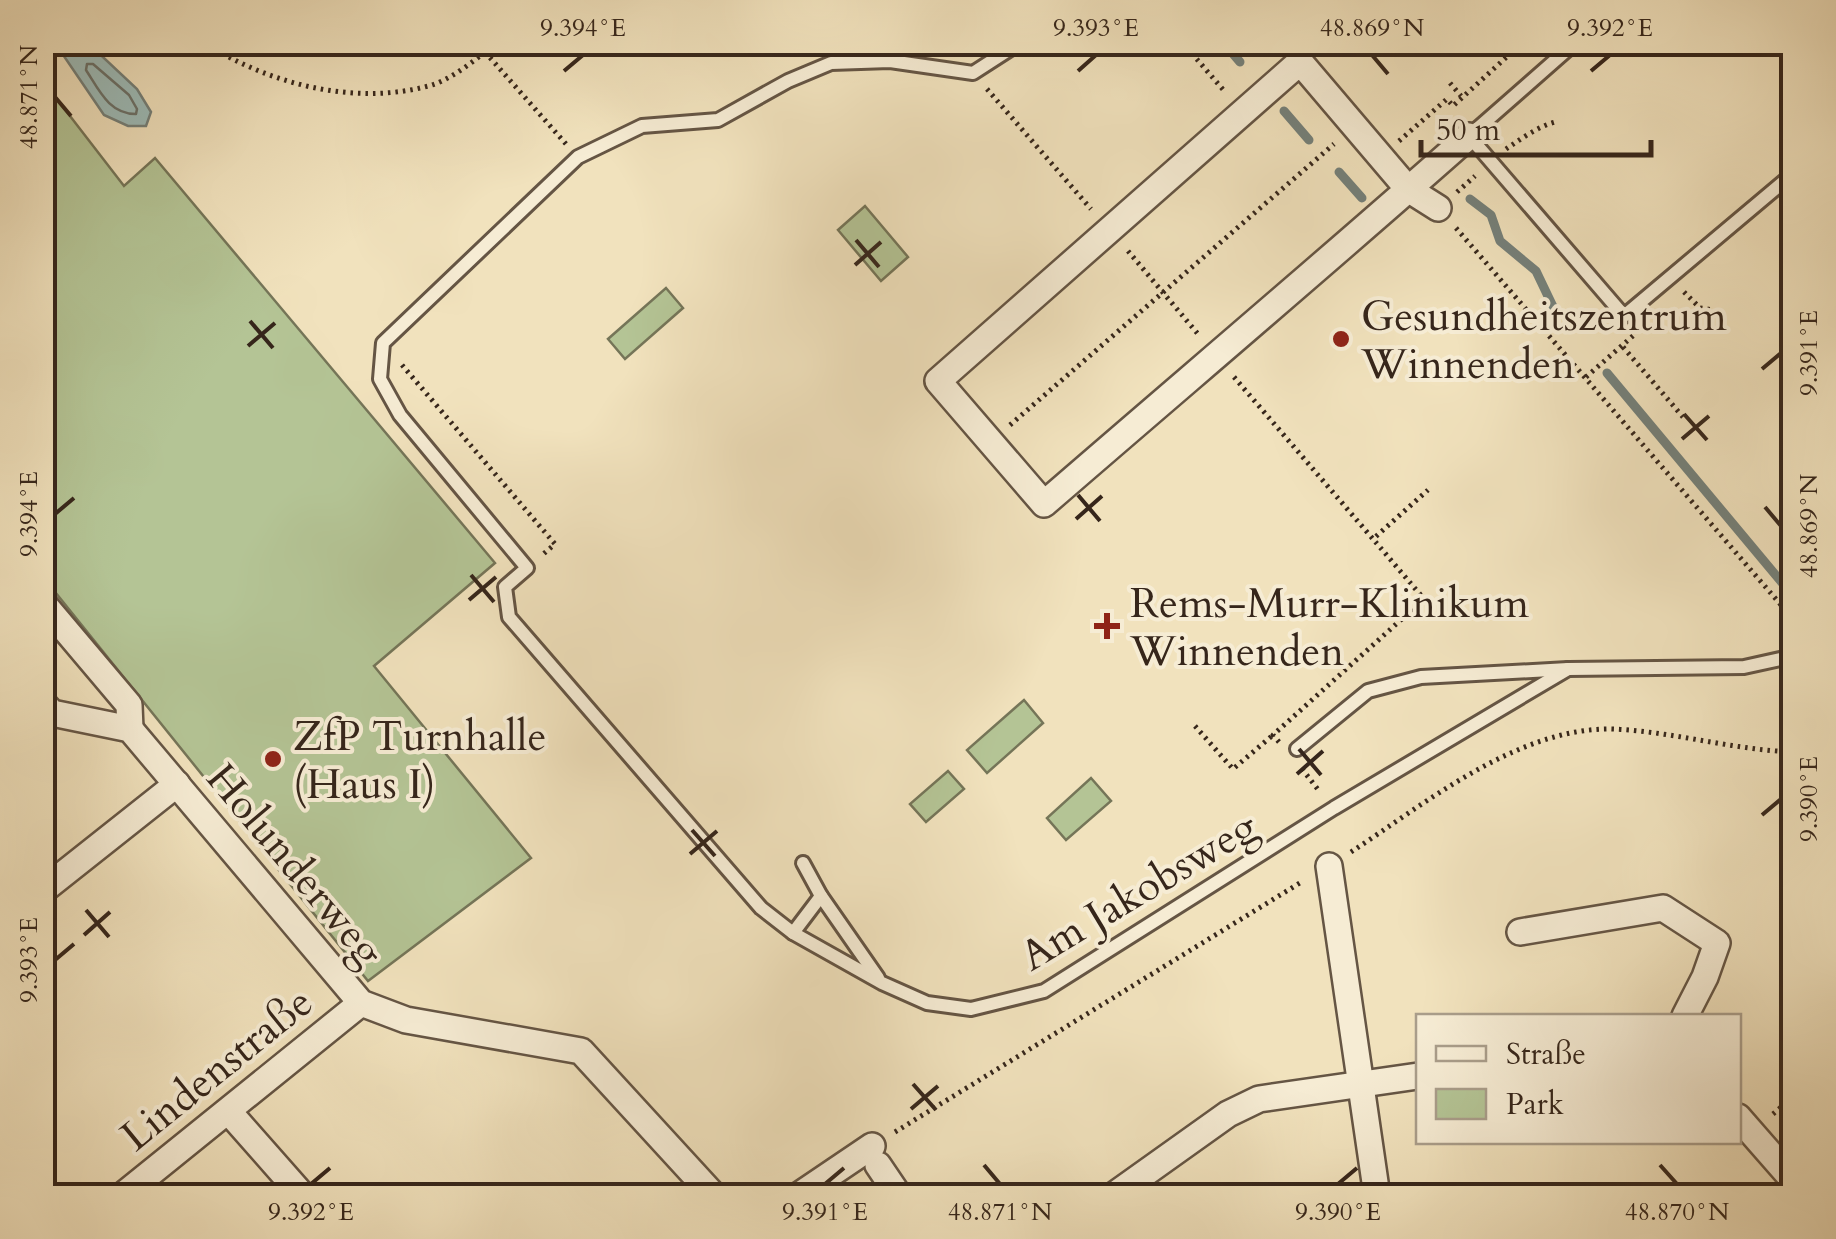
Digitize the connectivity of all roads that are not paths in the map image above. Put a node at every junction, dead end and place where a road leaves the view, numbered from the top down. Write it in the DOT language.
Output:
graph roads {
  1 [pos="1021,42"];
  2 [pos="1576,42"];
  3 [pos="1469,136"];
  4 [pos="1794,173"];
  5 [pos="1408,189"];
  6 [pos="1438,208"];
  7 [pos="42,602"];
  8 [pos="1794,656"];
  9 [pos="1568,669"];
  10 [pos="42,702"];
  11 [pos="130,729"];
  12 [pos="1297,749"];
  13 [pos="177,784"];
  14 [pos="803,862"];
  15 [pos="1329,866"];
  16 [pos="42,891"];
  17 [pos="820,896"];
  18 [pos="793,932"];
  19 [pos="1520,932"];
  20 [pos="882,984"];
  21 [pos="361,1003"];
  22 [pos="1686,1014"];
  23 [pos="1416,1076"];
  24 [pos="1360,1085"];
  25 [pos="229,1112"];
  26 [pos="1741,1119"];
  27 [pos="1794,1181"];
  28 [pos="122,1196"];
  29 [pos="303,1196"];
  30 [pos="714,1196"];
  31 [pos="798,1196"];
  32 [pos="899,1196"];
  33 [pos="1113,1196"];
  34 [pos="1376,1196"];
  1 -- 18 [label="lane, Am Jakobsweg"];
  2 -- 3 [label="lane"];
  3 -- 4 [label="lane"];
  3 -- 5 [label="street"];
  5 -- 5 [label="street"];
  5 -- 6 [label="street"];
  7 -- 11 [label="street, Holunderweg"];
  8 -- 9 [label="lane"];
  9 -- 12 [label="lane"];
  9 -- 20 [label="lane, Am Jakobsweg"];
  10 -- 11 [label="street"];
  11 -- 13 [label="street, Holunderweg"];
  13 -- 16 [label="street"];
  13 -- 21 [label="street, Holunderweg"];
  14 -- 17 [label="lane"];
  15 -- 24 [label="street"];
  17 -- 18 [label="lane"];
  17 -- 20 [label="lane"];
  18 -- 20 [label="lane, Am Jakobsweg"];
  19 -- 22 [label="street"];
  21 -- 25 [label="street, Lindenstraße"];
  21 -- 30 [label="street, Holunderweg"];
  23 -- 24 [label="street"];
  24 -- 33 [label="street"];
  24 -- 34 [label="street"];
  25 -- 28 [label="street, Lindenstraße"];
  25 -- 29 [label="street"];
  26 -- 27 [label="street"];
  31 -- 32 [label="street"];
}
